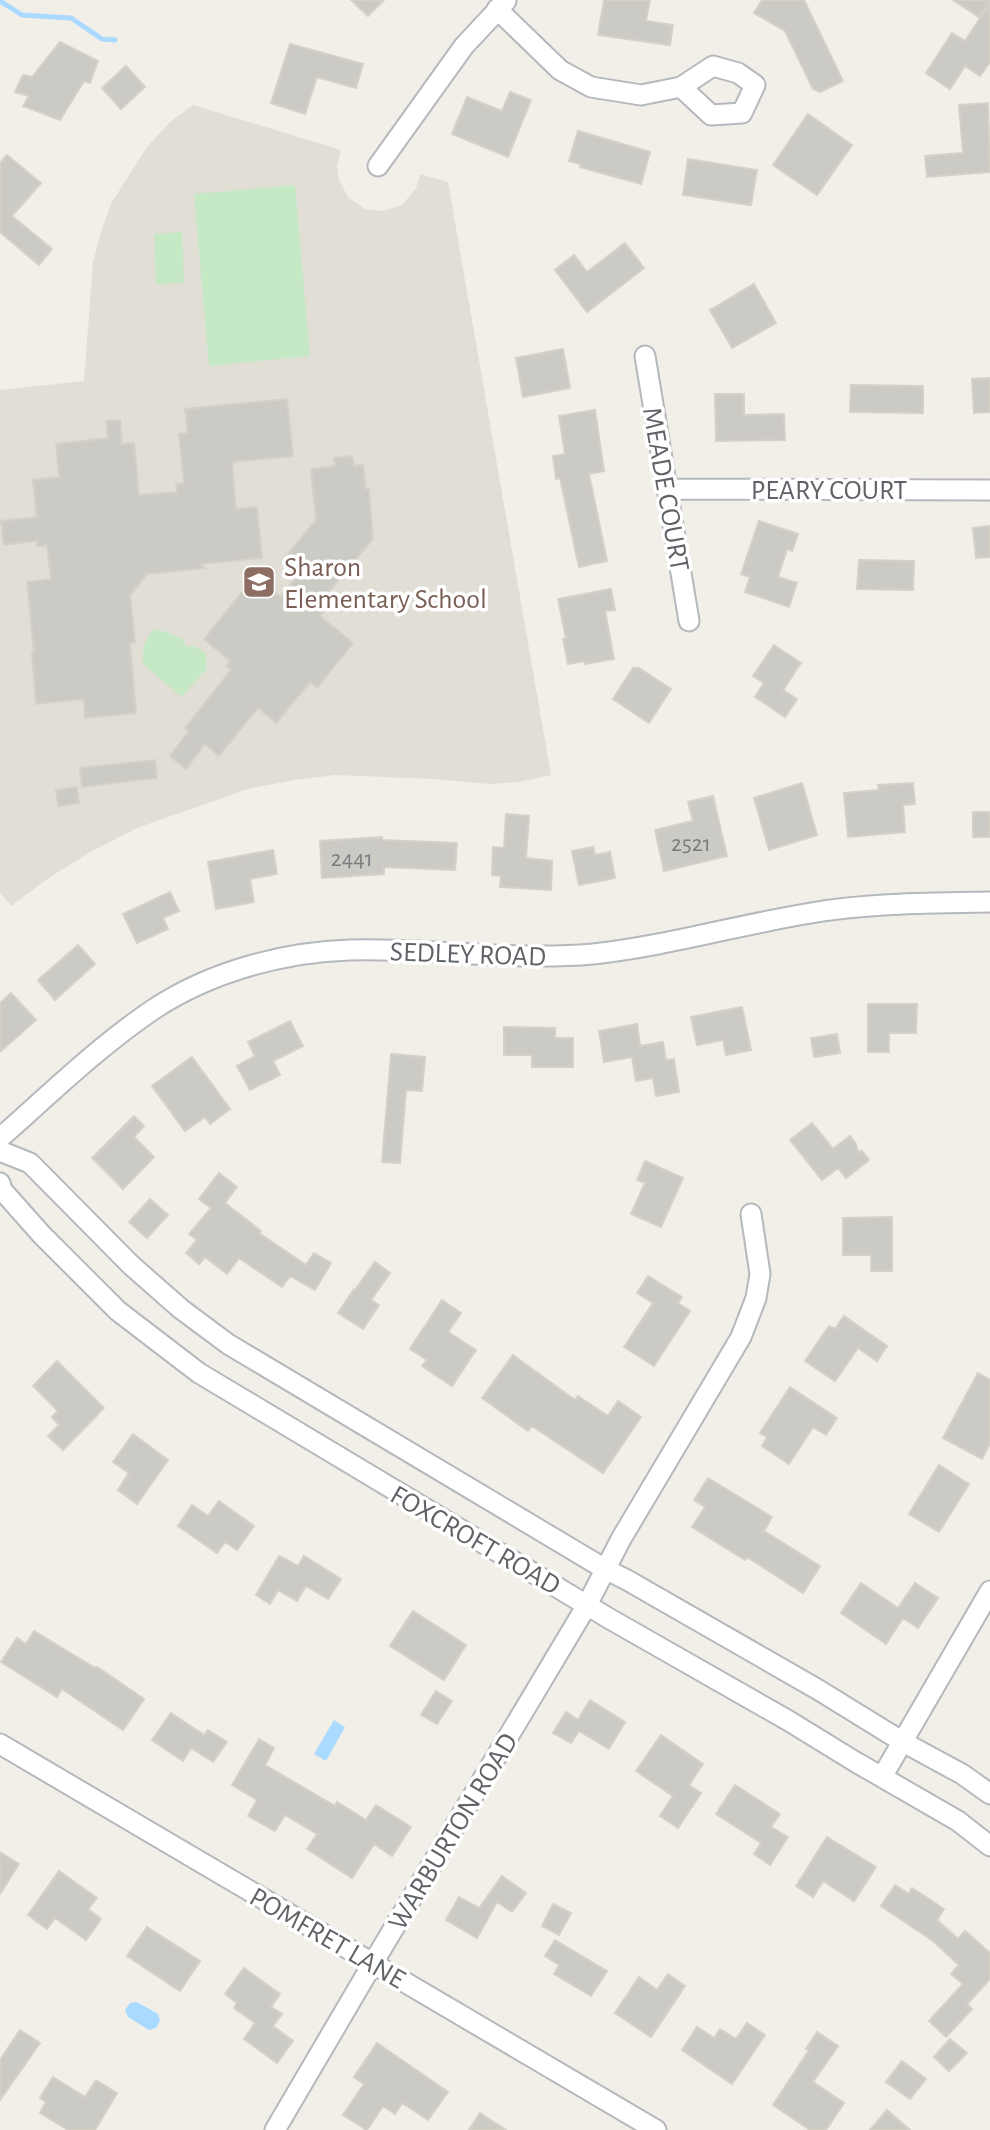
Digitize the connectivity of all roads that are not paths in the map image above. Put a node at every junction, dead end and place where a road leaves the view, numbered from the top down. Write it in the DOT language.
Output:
graph roads {
  1 [pos="502,4"];
  2 [pos="681,87"];
  3 [pos="378,166"];
  4 [pos="645,356"];
  5 [pos="667,489"];
  6 [pos="990,490"];
  7 [pos="689,621"];
  8 [pos="990,902"];
  9 [pos="0,1138"];
  10 [pos="0,1151"];
  11 [pos="0,1183"];
  12 [pos="751,1214"];
  13 [pos="605,1569"];
  14 [pos="990,1591"];
  15 [pos="587,1605"];
  16 [pos="903,1742"];
  17 [pos="0,1744"];
  18 [pos="882,1777"];
  19 [pos="990,1794"];
  20 [pos="990,1846"];
  21 [pos="373,1964"];
  22 [pos="275,2130"];
  23 [pos="656,2130"];
  1 -- 2 [label="street"];
  1 -- 3 [label="street"];
  4 -- 5 [label="street, MEADE COURT"];
  5 -- 6 [label="street, PEARY COURT"];
  5 -- 7 [label="street, MEADE COURT"];
  8 -- 9 [label="street, SEDLEY ROAD"];
  10 -- 13 [label="street, FOXCROFT ROAD"];
  11 -- 15 [label="street, FOXCROFT ROAD"];
  12 -- 13 [label="street"];
  13 -- 15 [label="street, WARBURTON ROAD"];
  13 -- 16 [label="street, FOXCROFT ROAD"];
  14 -- 16 [label="street"];
  15 -- 18 [label="street, FOXCROFT ROAD"];
  15 -- 21 [label="street, WARBURTON ROAD"];
  16 -- 18 [label="street"];
  16 -- 19 [label="street, FOXCROFT ROAD"];
  17 -- 21 [label="street, POMFRET LANE"];
  18 -- 20 [label="street, FOXCROFT ROAD"];
  21 -- 22 [label="street, WARBURTON ROAD"];
  21 -- 23 [label="street, POMFRET LANE"];
}
